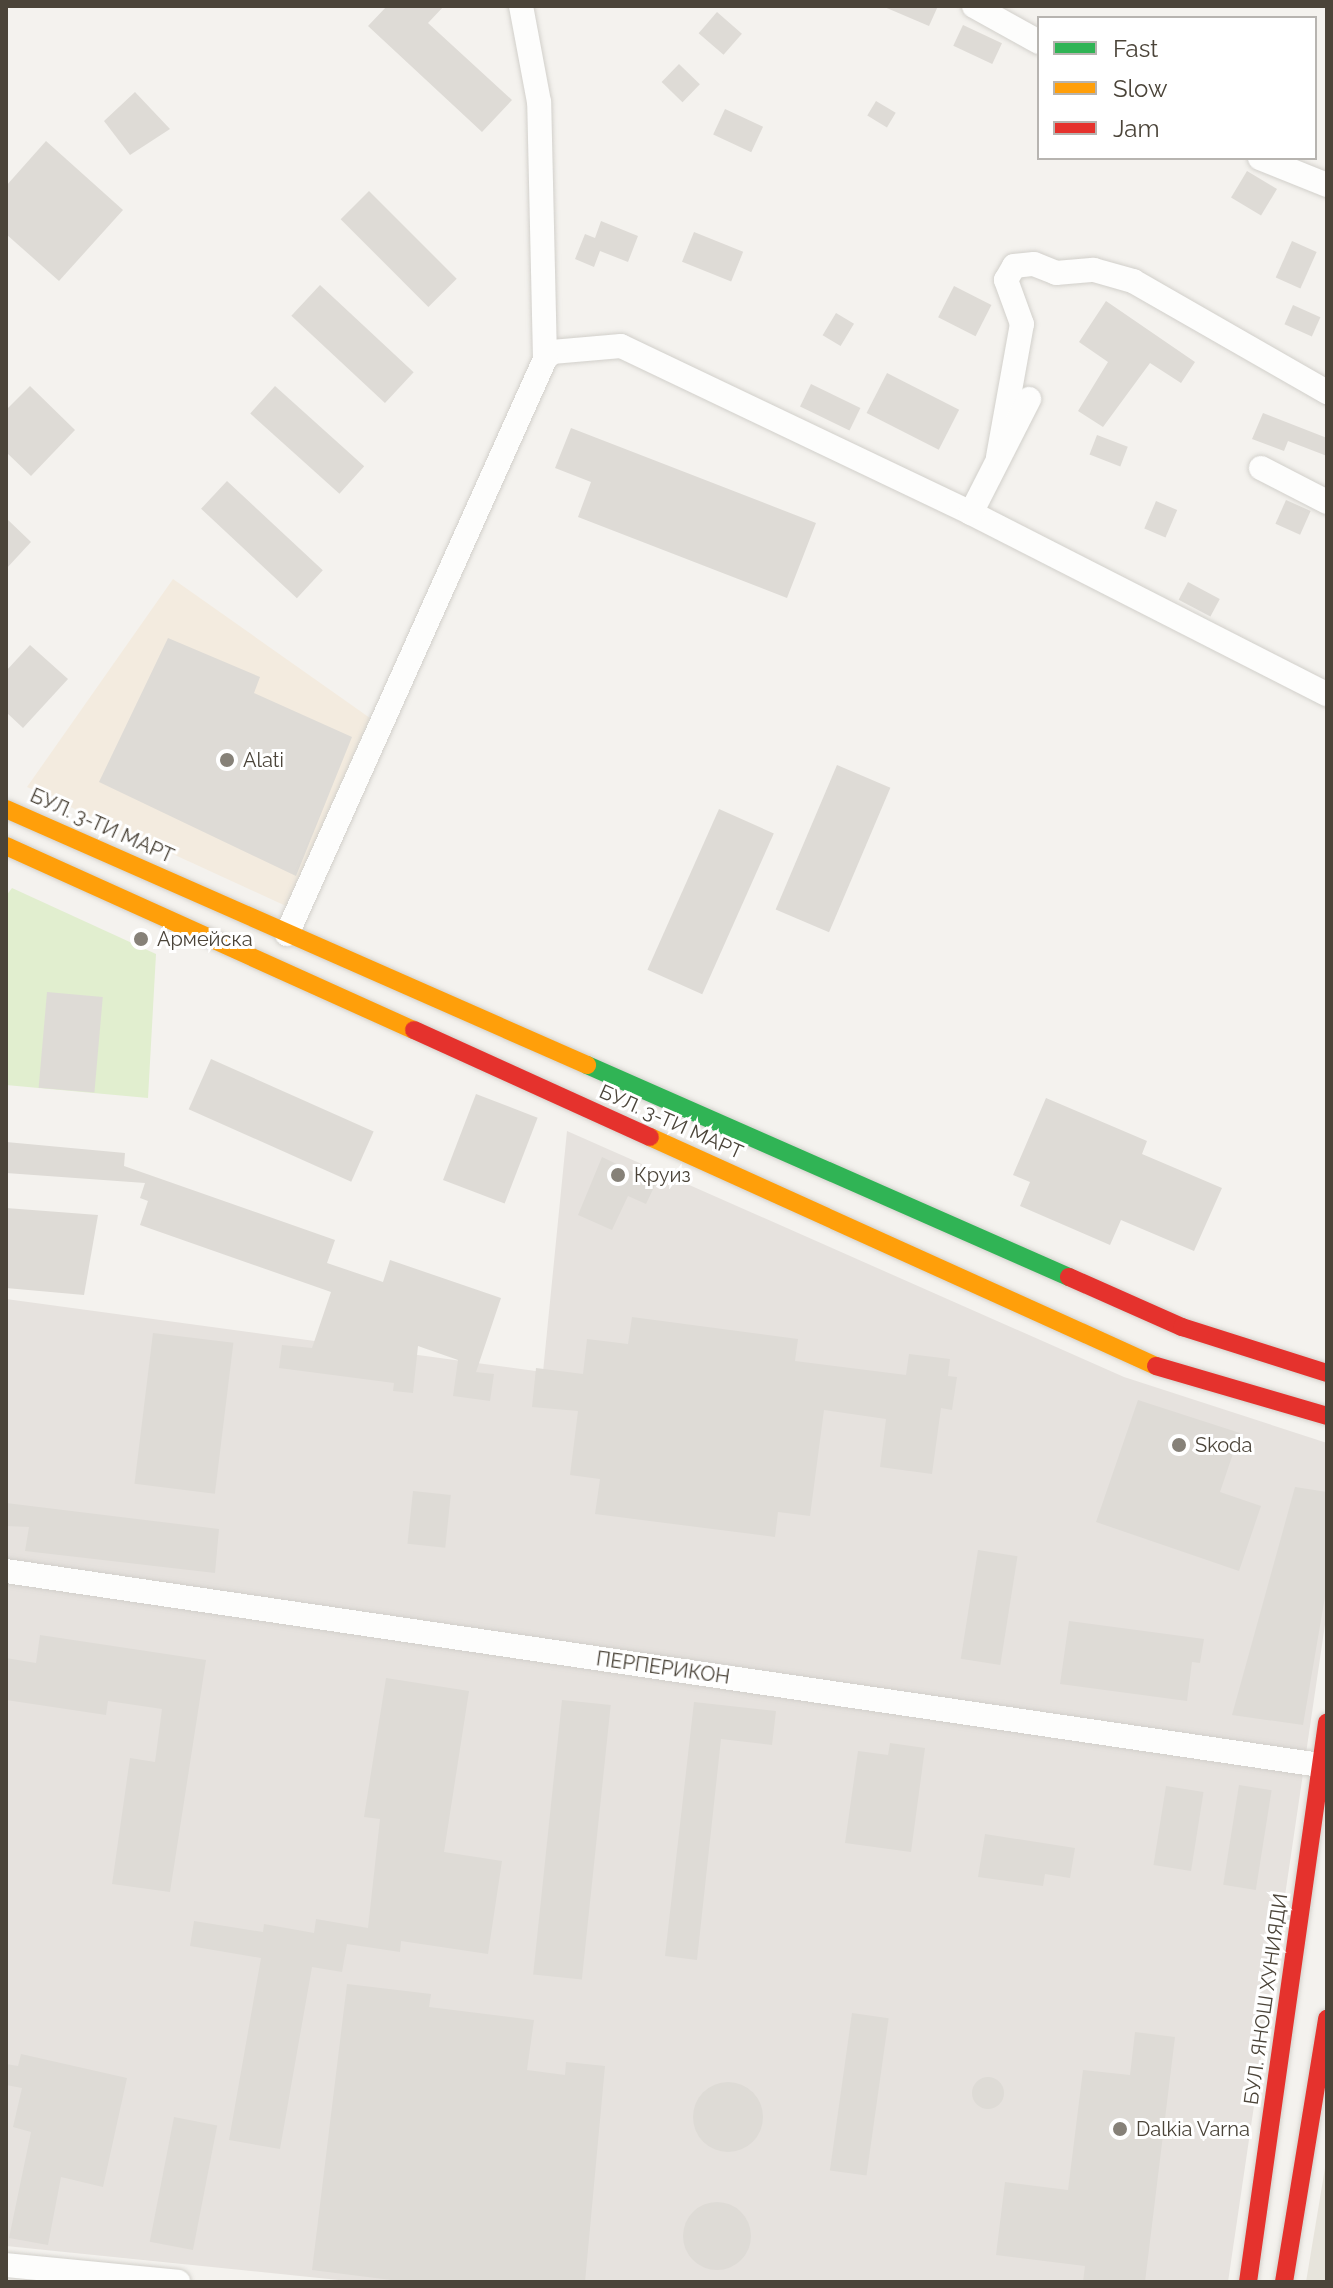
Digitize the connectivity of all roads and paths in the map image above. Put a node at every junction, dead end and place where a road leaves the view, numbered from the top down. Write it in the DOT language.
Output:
graph roads {
  1 [pos="521,6"];
  2 [pos="974,6"];
  3 [pos="1037,41"];
  4 [pos="1265,160"];
  5 [pos="1327,185"];
  6 [pos="545,359"];
  7 [pos="1327,392"];
  8 [pos="1029,399"];
  9 [pos="998,457"];
  10 [pos="1261,468"];
  11 [pos="1327,502"];
  12 [pos="971,513"];
  13 [pos="1327,694"];
  14 [pos="6,809"];
  15 [pos="6,846"];
  16 [pos="287,934"];
  17 [pos="244,954"];
  18 [pos="1173,1348"];
  19 [pos="1327,1373"];
  20 [pos="1327,1416"];
  21 [pos="6,1571"];
  22 [pos="1327,1723"];
  23 [pos="1320,1765"];
  24 [pos="1327,2018"];
  25 [pos="6,2265"];
  26 [pos="178,2282"];
  27 [pos="1248,2282"];
  28 [pos="1284,2282"];
  1 -- 6 [label="street"];
  2 -- 3 [label="street"];
  4 -- 5 [label="street"];
  6 -- 12 [label="street"];
  6 -- 16 [label="street"];
  7 -- 9 [label="street"];
  8 -- 9 [label="street"];
  9 -- 12 [label="street"];
  10 -- 11 [label="street"];
  12 -- 13 [label="street"];
  14 -- 16 [label="street, БУЛ. 3-ТИ МАРТ"];
  15 -- 17 [label="street, БУЛ. 3-ТИ МАРТ"];
  16 -- 17 [label="street"];
  16 -- 18 [label="street, БУЛ. 3-ТИ МАРТ"];
  17 -- 18 [label="street, БУЛ. 3-ТИ МАРТ"];
  18 -- 19 [label="street, БУЛ. 3-ТИ МАРТ"];
  18 -- 20 [label="street, БУЛ. 3-ТИ МАРТ"];
  21 -- 23 [label="street, ПЕРПЕРИКОН"];
  22 -- 23 [label="street, БУЛ. ЯНОШ ХУНИЯДИ"];
  23 -- 27 [label="street, БУЛ. ЯНОШ ХУНИЯДИ"];
  24 -- 28 [label="street"];
  25 -- 26 [label="street"];
}
